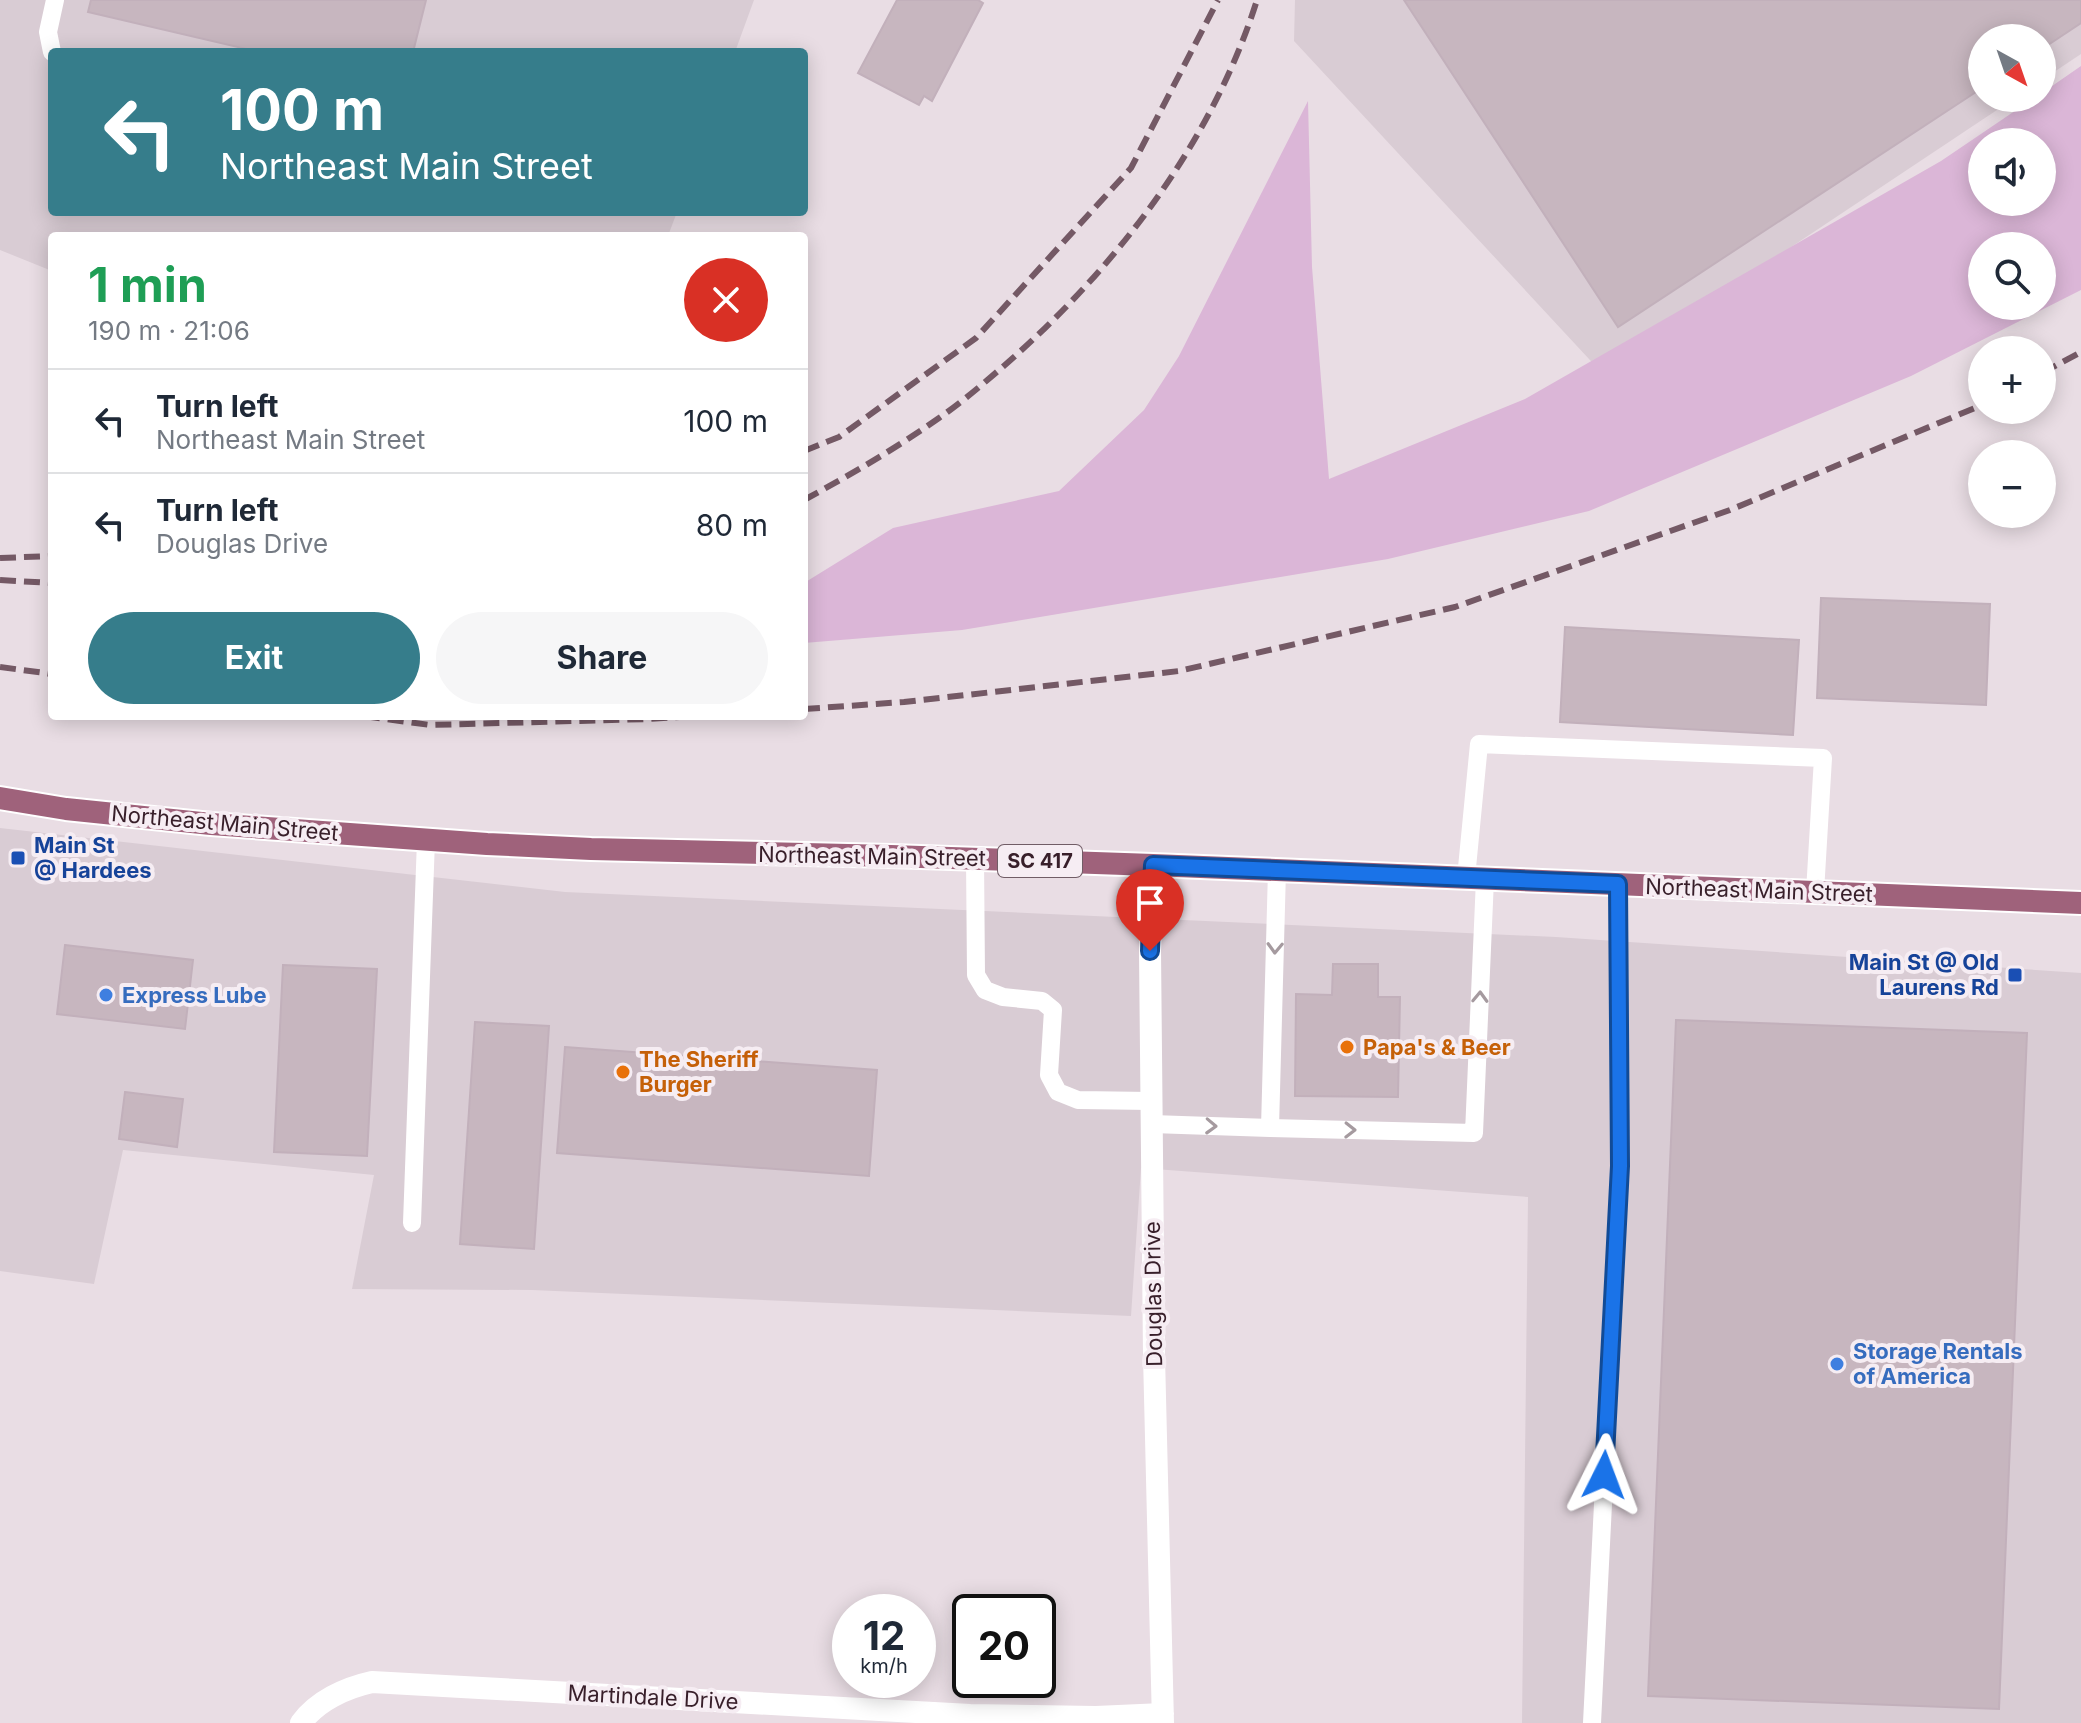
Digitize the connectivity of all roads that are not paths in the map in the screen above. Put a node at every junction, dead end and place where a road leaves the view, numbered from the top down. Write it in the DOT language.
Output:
graph roads {
  1 [pos="55,0"];
  2 [pos="51,48"];
  3 [pos="0,798"];
  4 [pos="426,840"];
  5 [pos="975,858"];
  6 [pos="1153,865"];
  7 [pos="1277,870"];
  8 [pos="1476,878"];
  9 [pos="1618,884"];
  10 [pos="1815,892"];
  11 [pos="2081,903"];
  12 [pos="1152,1112"];
  13 [pos="1270,1128"];
  14 [pos="412,1223"];
  15 [pos="1163,1719"];
  16 [pos="301,1723"];
  17 [pos="1592,1723"];
  1 -- 2 [label="lane"];
  3 -- 4 [label="main road, Northeast Main Street / SC 417"];
  4 -- 5 [label="main road, Northeast Main Street / SC 417"];
  4 -- 14 [label="lane"];
  5 -- 6 [label="main road, Northeast Main Street / SC 417"];
  5 -- 12 [label="lane"];
  6 -- 7 [label="main road, Northeast Main Street / SC 417"];
  6 -- 12 [label="street, Douglas Drive"];
  7 -- 8 [label="main road, Northeast Main Street / SC 417"];
  7 -- 13 [label="lane, one-way"];
  8 -- 9 [label="main road, Northeast Main Street / SC 417"];
  8 -- 10 [label="lane"];
  13 -- 8 [label="lane, one-way"];
  9 -- 10 [label="main road, Northeast Main Street / SC 417"];
  9 -- 17 [label="lane"];
  10 -- 11 [label="main road, Northeast Main Street / SC 417"];
  12 -- 13 [label="lane, one-way"];
  12 -- 15 [label="street, Douglas Drive"];
  15 -- 16 [label="street, Martindale Drive"];
}
